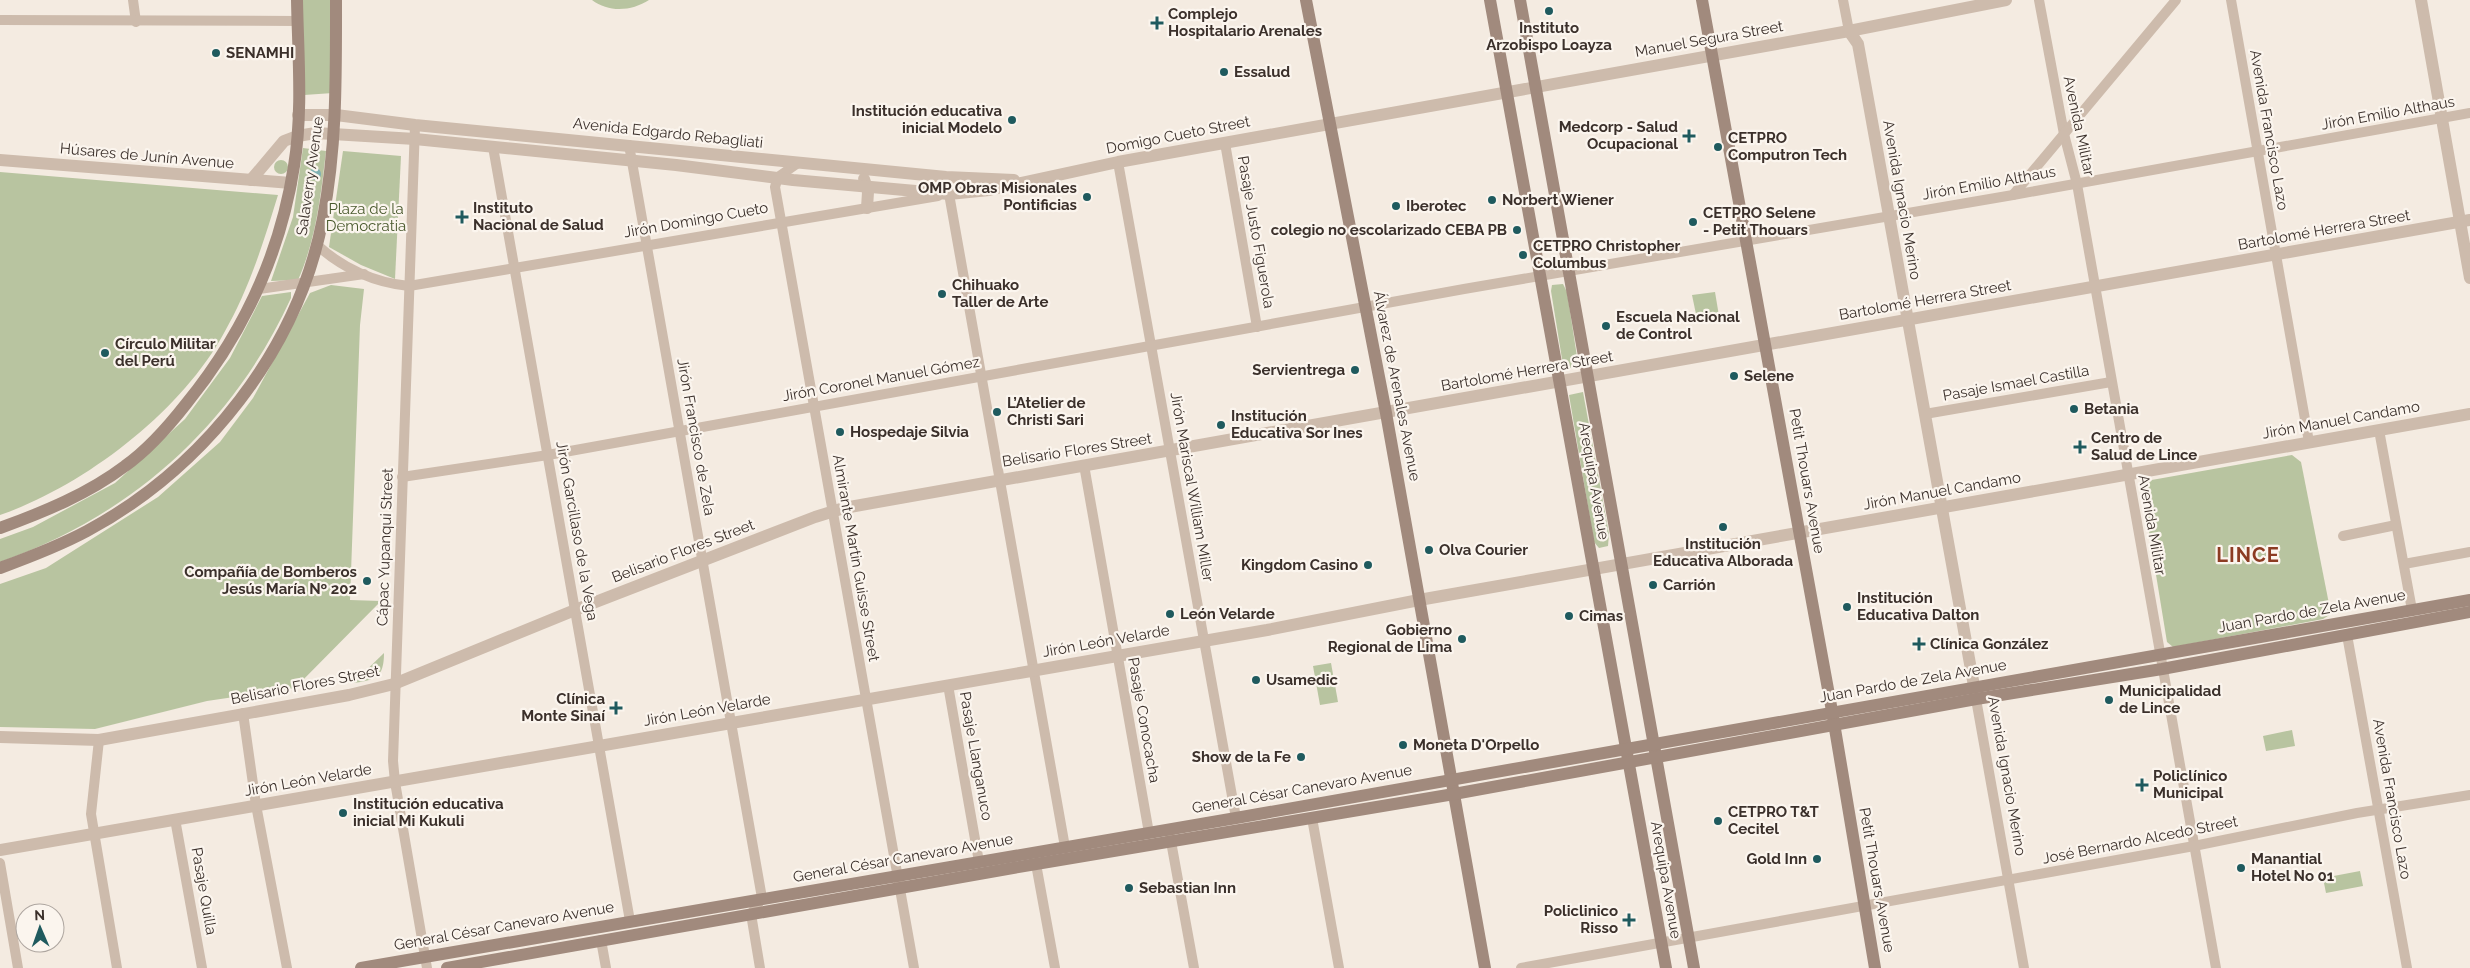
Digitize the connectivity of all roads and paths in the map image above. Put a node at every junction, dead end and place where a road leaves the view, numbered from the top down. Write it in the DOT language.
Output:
graph roads {
  1 [pos="134,0"];
  2 [pos="297,0"];
  3 [pos="336,0"];
  4 [pos="1306,0"];
  5 [pos="1490,0"];
  6 [pos="1520,0"];
  7 [pos="1702,0"];
  8 [pos="1843,0"];
  9 [pos="2006,0"];
  10 [pos="2039,0"];
  11 [pos="2176,0"];
  12 [pos="2231,0"];
  13 [pos="2421,0"];
  14 [pos="1970,4"];
  15 [pos="0,20"];
  16 [pos="298,21"];
  17 [pos="136,22"];
  18 [pos="1849,30"];
  19 [pos="1712,54"];
  20 [pos="1536,86"];
  21 [pos="1506,91"];
  22 [pos="2470,113"];
  23 [pos="298,114"];
  24 [pos="336,115"];
  25 [pos="2442,118"];
  26 [pos="1329,123"];
  27 [pos="415,125"];
  28 [pos="335,134"];
  29 [pos="2064,134"];
  30 [pos="297,136"];
  31 [pos="415,139"];
  32 [pos="1225,143"];
  33 [pos="629,145"];
  34 [pos="493,147"];
  35 [pos="2258,151"];
  36 [pos="0,160"];
  37 [pos="632,161"];
  38 [pos="1118,162"];
  39 [pos="798,163"];
  40 [pos="860,168"];
  41 [pos="778,177"];
  42 [pos="946,177"];
  43 [pos="251,180"];
  44 [pos="1034,180"];
  45 [pos="291,183"];
  46 [pos="2077,184"];
  47 [pos="867,185"];
  48 [pos="949,194"];
  49 [pos="2013,195"];
  50 [pos="867,208"];
  51 [pos="1888,216"];
  52 [pos="2465,221"];
  53 [pos="782,222"];
  54 [pos="1746,239"];
  55 [pos="317,245"];
  56 [pos="647,245"];
  57 [pos="2276,256"];
  58 [pos="515,268"];
  59 [pos="1570,270"];
  60 [pos="364,274"];
  61 [pos="1540,276"];
  62 [pos="2470,278"];
  63 [pos="305,284"];
  64 [pos="409,286"];
  65 [pos="2095,287"];
  66 [pos="259,289"];
  67 [pos="1365,308"];
  68 [pos="1908,320"];
  69 [pos="1257,327"];
  70 [pos="1151,346"];
  71 [pos="1766,346"];
  72 [pos="981,376"];
  73 [pos="1589,377"];
  74 [pos="1559,382"];
  75 [pos="2112,382"];
  76 [pos="814,406"];
  77 [pos="1386,413"];
  78 [pos="1926,414"];
  79 [pos="2470,414"];
  80 [pos="2379,430"];
  81 [pos="680,431"];
  82 [pos="2309,442"];
  83 [pos="1170,450"];
  84 [pos="548,455"];
  85 [pos="1084,465"];
  86 [pos="2128,474"];
  87 [pos="402,477"];
  88 [pos="999,479"];
  89 [pos="1943,507"];
  90 [pos="833,512"];
  91 [pos="2396,525"];
  92 [pos="0,528"];
  93 [pos="1800,532"];
  94 [pos="2343,536"];
  95 [pos="2470,552"];
  96 [pos="703,561"];
  97 [pos="1622,564"];
  98 [pos="2404,564"];
  99 [pos="0,568"];
  100 [pos="1593,569"];
  101 [pos="1419,600"];
  102 [pos="2470,600"];
  103 [pos="575,610"];
  104 [pos="2412,610"];
  105 [pos="2470,612"];
  106 [pos="2347,635"];
  107 [pos="1204,641"];
  108 [pos="2160,654"];
  109 [pos="1118,656"];
  110 [pos="2162,668"];
  111 [pos="1033,670"];
  112 [pos="394,684"];
  113 [pos="948,685"];
  114 [pos="1975,692"];
  115 [pos="866,699"];
  116 [pos="244,713"];
  117 [pos="1833,718"];
  118 [pos="731,723"];
  119 [pos="0,737"];
  120 [pos="99,740"];
  121 [pos="1654,743"];
  122 [pos="599,746"];
  123 [pos="1626,748"];
  124 [pos="1657,757"];
  125 [pos="1628,762"];
  126 [pos="1451,779"];
  127 [pos="395,782"];
  128 [pos="1454,794"];
  129 [pos="2470,795"];
  130 [pos="256,805"];
  131 [pos="2378,810"];
  132 [pos="1236,818"];
  133 [pos="1312,818"];
  134 [pos="176,819"];
  135 [pos="1169,829"];
  136 [pos="93,833"];
  137 [pos="1149,833"];
  138 [pos="1171,842"];
  139 [pos="2194,846"];
  140 [pos="1065,847"];
  141 [pos="0,850"];
  142 [pos="979,862"];
  143 [pos="0,863"];
  144 [pos="1036,864"];
  145 [pos="2009,880"];
  146 [pos="899,882"];
  147 [pos="762,898"];
  148 [pos="1864,906"];
  149 [pos="751,914"];
  150 [pos="630,921"];
  151 [pos="1689,938"];
  152 [pos="601,940"];
  153 [pos="1661,943"];
  154 [pos="460,950"];
  155 [pos="426,962"];
  156 [pos="464,966"];
  157 [pos="18,968"];
  158 [pos="117,968"];
  159 [pos="202,968"];
  160 [pos="287,968"];
  161 [pos="360,968"];
  162 [pos="447,968"];
  163 [pos="606,968"];
  164 [pos="760,968"];
  165 [pos="914,968"];
  166 [pos="1054,968"];
  167 [pos="1194,968"];
  168 [pos="1339,968"];
  169 [pos="1485,968"];
  170 [pos="1521,968"];
  171 [pos="1666,968"];
  172 [pos="1694,968"];
  173 [pos="1875,968"];
  174 [pos="2024,968"];
  175 [pos="2216,968"];
  176 [pos="2407,968"];
  1 -- 17 [label="street"];
  2 -- 16 [label="main road, Salaverry Avenue"];
  3 -- 24 [label="main road, Salaverry Avenue"];
  4 -- 26 [label="main road, Álvarez de Arenales Avenue"];
  5 -- 21 [label="main road, Arequipa Avenue"];
  6 -- 20 [label="main road, Arequipa Avenue"];
  7 -- 19 [label="main road, Petit Thouars Avenue"];
  8 -- 18 [label="street"];
  9 -- 14 [label="street, Manuel Segura Street"];
  10 -- 29 [label="street, Avenida Militar"];
  11 -- 29 [label="street"];
  12 -- 35 [label="street, Avenida Francisco Lazo"];
  13 -- 25 [label="street"];
  14 -- 18 [label="street, Manuel Segura Street"];
  15 -- 17 [label="street"];
  16 -- 17 [label="street"];
  16 -- 23 [label="main road, Salaverry Avenue"];
  18 -- 19 [label="street, Manuel Segura Street"];
  18 -- 51 [label="street, Avenida Ignacio Merino"];
  19 -- 20 [label="street, Manuel Segura Street"];
  19 -- 54 [label="main road, Petit Thouars Avenue"];
  20 -- 21 [label="street, Manuel Segura Street"];
  20 -- 59 [label="main road, Arequipa Avenue"];
  21 -- 26 [label="street, Manuel Segura Street"];
  21 -- 61 [label="main road, Arequipa Avenue"];
  22 -- 25 [label="street, Jirón Emilio Althaus"];
  23 -- 24 [label="street, Avenida Edgardo Rebagliati"];
  23 -- 30 [label="main road, Salaverry Avenue"];
  24 -- 27 [label="street, Avenida Edgardo Rebagliati"];
  24 -- 28 [label="main road, Salaverry Avenue"];
  25 -- 35 [label="street, Jirón Emilio Althaus"];
  25 -- 52 [label="street"];
  26 -- 32 [label="street, Domigo Cueto Street"];
  26 -- 67 [label="main road, Álvarez de Arenales Avenue"];
  27 -- 31 [label="street, Cápac Yupanqui Street"];
  27 -- 33 [label="street, Avenida Edgardo Rebagliati"];
  28 -- 30 [label="street, Avenida Edgardo Rebagliati"];
  28 -- 31 [label="street, Avenida Edgardo Rebagliati"];
  28 -- 55 [label="main road, Salaverry Avenue"];
  29 -- 46 [label="street, Avenida Militar"];
  29 -- 49 [label="street"];
  30 -- 43 [label="street"];
  30 -- 45 [label="main road, Salaverry Avenue"];
  31 -- 34 [label="street, Avenida Edgardo Rebagliati"];
  31 -- 64 [label="street, Cápac Yupanqui Street"];
  32 -- 38 [label="street, Domigo Cueto Street"];
  32 -- 69 [label="street, Pasaje Justo Figuerola"];
  33 -- 37 [label="street, Jirón Francisco de Zela"];
  33 -- 39 [label="street, Avenida Edgardo Rebagliati"];
  34 -- 37 [label="street, Avenida Edgardo Rebagliati"];
  34 -- 58 [label="street, Jirón Garcillaso de la Vega"];
  35 -- 46 [label="street, Jirón Emilio Althaus"];
  35 -- 57 [label="street, Avenida Francisco Lazo"];
  36 -- 43 [label="street, Húsares de Junín Avenue"];
  37 -- 41 [label="street, Avenida Edgardo Rebagliati"];
  37 -- 56 [label="street, Jirón Francisco de Zela"];
  38 -- 44 [label="street, Domigo Cueto Street"];
  38 -- 70 [label="street, Jirón Mariscal William Miller"];
  39 -- 40 [label="street, Avenida Edgardo Rebagliati"];
  39 -- 41 [label="street"];
  40 -- 42 [label="street, Avenida Edgardo Rebagliati"];
  40 -- 47 [label="street"];
  41 -- 47 [label="street, Avenida Edgardo Rebagliati"];
  41 -- 53 [label="street, Almirante Martin Guisse Street"];
  42 -- 44 [label="street, Avenida Edgardo Rebagliati"];
  42 -- 48 [label="street"];
  43 -- 45 [label="street, Húsares de Junín Avenue"];
  44 -- 48 [label="street, Jirón Domingo Cueto"];
  45 -- 66 [label="main road, Salaverry Avenue"];
  46 -- 49 [label="street, Jirón Emilio Althaus"];
  46 -- 65 [label="street, Avenida Militar"];
  47 -- 48 [label="street, Avenida Edgardo Rebagliati"];
  47 -- 50 [label="street"];
  48 -- 50 [label="street, Jirón Domingo Cueto"];
  48 -- 72 [label="street"];
  49 -- 51 [label="street, Jirón Emilio Althaus"];
  50 -- 53 [label="street, Jirón Domingo Cueto"];
  51 -- 54 [label="street, Jirón Emilio Althaus"];
  51 -- 68 [label="street, Avenida Ignacio Merino"];
  52 -- 57 [label="street, Bartolomé Herrera Street"];
  52 -- 62 [label="street"];
  53 -- 56 [label="street, Jirón Domingo Cueto"];
  53 -- 76 [label="street, Almirante Martin Guisse Street"];
  54 -- 59 [label="street, Jirón Emilio Althaus"];
  54 -- 71 [label="main road, Petit Thouars Avenue"];
  55 -- 60 [label="street, Jirón Domingo Cueto"];
  55 -- 63 [label="main road, Salaverry Avenue"];
  56 -- 58 [label="street, Jirón Domingo Cueto"];
  56 -- 81 [label="street, Jirón Francisco de Zela"];
  57 -- 65 [label="street, Bartolomé Herrera Street"];
  57 -- 82 [label="street, Avenida Francisco Lazo"];
  58 -- 64 [label="street, Jirón Domingo Cueto"];
  58 -- 84 [label="street, Jirón Garcillaso de la Vega"];
  59 -- 61 [label="street, Jirón Emilio Althaus"];
  59 -- 73 [label="main road, Arequipa Avenue"];
  60 -- 63 [label="street"];
  60 -- 64 [label="street, Jirón Domingo Cueto"];
  61 -- 67 [label="street, Jirón Emilio Althaus"];
  61 -- 74 [label="main road, Arequipa Avenue"];
  63 -- 66 [label="street"];
  63 -- 99 [label="main road, Salaverry Avenue"];
  64 -- 87 [label="street, Cápac Yupanqui Street"];
  65 -- 68 [label="street, Bartolomé Herrera Street"];
  65 -- 75 [label="street, Avenida Militar"];
  66 -- 92 [label="main road, Salaverry Avenue"];
  67 -- 69 [label="street, Jirón Coronel Manuel Gómez"];
  67 -- 77 [label="main road, Álvarez de Arenales Avenue"];
  68 -- 71 [label="street, Bartolomé Herrera Street"];
  68 -- 78 [label="street, Avenida Ignacio Merino"];
  69 -- 70 [label="street, Jirón Coronel Manuel Gómez"];
  70 -- 72 [label="street, Jirón Coronel Manuel Gómez"];
  70 -- 83 [label="street, Jirón Mariscal William Miller"];
  71 -- 73 [label="street, Bartolomé Herrera Street"];
  71 -- 93 [label="main road, Petit Thouars Avenue"];
  72 -- 76 [label="street, Jirón Coronel Manuel Gómez"];
  72 -- 88 [label="street"];
  73 -- 74 [label="street, Bartolomé Herrera Street"];
  73 -- 97 [label="main road, Arequipa Avenue"];
  74 -- 77 [label="street, Bartolomé Herrera Street"];
  74 -- 100 [label="main road, Arequipa Avenue"];
  75 -- 78 [label="street, Pasaje Ismael Castilla"];
  75 -- 86 [label="street, Avenida Militar"];
  76 -- 81 [label="street, Jirón Coronel Manuel Gómez"];
  76 -- 90 [label="street, Almirante Martin Guisse Street"];
  77 -- 83 [label="street, Belisario Flores Street"];
  77 -- 101 [label="main road, Álvarez de Arenales Avenue"];
  78 -- 89 [label="street, Avenida Ignacio Merino"];
  79 -- 80 [label="street, Jirón Manuel Candamo"];
  80 -- 82 [label="street, Jirón Manuel Candamo"];
  80 -- 91 [label="street"];
  81 -- 84 [label="street, Jirón Coronel Manuel Gómez"];
  81 -- 96 [label="street, Jirón Francisco de Zela"];
  82 -- 86 [label="street, Jirón Manuel Candamo"];
  83 -- 85 [label="street, Belisario Flores Street"];
  83 -- 107 [label="street, Jirón Mariscal William Miller"];
  84 -- 87 [label="street, Jirón Coronel Manuel Gómez"];
  84 -- 103 [label="street, Jirón Garcillaso de la Vega"];
  85 -- 88 [label="street, Belisario Flores Street"];
  85 -- 109 [label="street, Pasaje Conocacha"];
  86 -- 89 [label="street, Jirón Manuel Candamo"];
  86 -- 108 [label="street, Avenida Militar"];
  87 -- 112 [label="street, Cápac Yupanqui Street"];
  88 -- 90 [label="street, Belisario Flores Street"];
  88 -- 111 [label="street"];
  89 -- 93 [label="street, Jirón Manuel Candamo"];
  89 -- 114 [label="street, Avenida Ignacio Merino"];
  90 -- 96 [label="street, Belisario Flores Street"];
  90 -- 115 [label="street, Almirante Martin Guisse Street"];
  91 -- 94 [label="street"];
  91 -- 98 [label="street"];
  93 -- 97 [label="street, Jirón Manuel Candamo"];
  93 -- 117 [label="main road, Petit Thouars Avenue"];
  95 -- 98 [label="street"];
  96 -- 103 [label="street, Belisario Flores Street"];
  96 -- 118 [label="street, Jirón Francisco de Zela"];
  97 -- 100 [label="street, Jirón Manuel Candamo"];
  97 -- 121 [label="main road, Arequipa Avenue"];
  98 -- 104 [label="street"];
  100 -- 101 [label="street, Jirón Manuel Candamo"];
  100 -- 123 [label="main road, Arequipa Avenue"];
  101 -- 107 [label="street, Jirón León Velarde"];
  101 -- 126 [label="main road, Álvarez de Arenales Avenue"];
  102 -- 104 [label="main road, Juan Pardo de Zela Avenue"];
  103 -- 112 [label="street, Belisario Flores Street"];
  103 -- 122 [label="street, Jirón Garcillaso de la Vega"];
  104 -- 108 [label="main road, Juan Pardo de Zela Avenue"];
  105 -- 106 [label="main road, Juan Pardo de Zela Avenue"];
  106 -- 110 [label="main road, Juan Pardo de Zela Avenue"];
  106 -- 131 [label="street, Avenida Francisco Lazo"];
  107 -- 109 [label="street, Jirón León Velarde"];
  107 -- 132 [label="street, Jirón Mariscal William Miller"];
  108 -- 110 [label="street, Avenida Militar"];
  108 -- 114 [label="main road, Juan Pardo de Zela Avenue"];
  109 -- 111 [label="street, Jirón León Velarde"];
  109 -- 137 [label="street, Pasaje Conocacha"];
  110 -- 114 [label="main road, Juan Pardo de Zela Avenue"];
  110 -- 139 [label="street, Avenida Militar"];
  111 -- 113 [label="street, Jirón León Velarde"];
  111 -- 140 [label="street"];
  112 -- 116 [label="street, Belisario Flores Street"];
  112 -- 127 [label="street, Cápac Yupanqui Street"];
  113 -- 115 [label="street, Jirón León Velarde"];
  113 -- 142 [label="street, Pasaje Llanganuco"];
  114 -- 117 [label="main road, Juan Pardo de Zela Avenue"];
  114 -- 145 [label="street, Avenida Ignacio Merino"];
  115 -- 118 [label="street, Jirón León Velarde"];
  115 -- 146 [label="street, Almirante Martin Guisse Street"];
  116 -- 120 [label="street, Belisario Flores Street"];
  116 -- 130 [label="street"];
  117 -- 121 [label="main road, Juan Pardo de Zela Avenue"];
  117 -- 124 [label="main road, Juan Pardo de Zela Avenue"];
  117 -- 148 [label="main road, Petit Thouars Avenue"];
  118 -- 122 [label="street, Jirón León Velarde"];
  118 -- 147 [label="street, Jirón Francisco de Zela"];
  119 -- 120 [label="street, Belisario Flores Street"];
  120 -- 136 [label="street"];
  121 -- 123 [label="main road, Juan Pardo de Zela Avenue"];
  121 -- 124 [label="main road, Arequipa Avenue"];
  122 -- 127 [label="street, Jirón León Velarde"];
  122 -- 150 [label="street, Jirón Garcillaso de la Vega"];
  123 -- 125 [label="main road, Arequipa Avenue"];
  123 -- 126 [label="main road, Juan Pardo de Zela Avenue"];
  124 -- 125 [label="main road, Juan Pardo de Zela Avenue"];
  124 -- 151 [label="main road, Arequipa Avenue"];
  125 -- 128 [label="main road, Juan Pardo de Zela Avenue"];
  125 -- 153 [label="main road, Arequipa Avenue"];
  126 -- 128 [label="main road, Álvarez de Arenales Avenue"];
  126 -- 132 [label="main road, General César Canevaro Avenue"];
  127 -- 130 [label="street, Jirón León Velarde"];
  127 -- 155 [label="street, Cápac Yupanqui Street"];
  128 -- 133 [label="main road, General César Canevaro Avenue"];
  128 -- 169 [label="main road"];
  129 -- 131 [label="street, José Bernardo Alcedo Street"];
  130 -- 134 [label="street, Jirón León Velarde"];
  130 -- 160 [label="street"];
  131 -- 139 [label="street, José Bernardo Alcedo Street"];
  131 -- 176 [label="street, Avenida Francisco Lazo"];
  132 -- 135 [label="main road, General César Canevaro Avenue"];
  133 -- 138 [label="main road, General César Canevaro Avenue"];
  133 -- 168 [label="street"];
  134 -- 136 [label="street, Jirón León Velarde"];
  134 -- 159 [label="street, Pasaje Quilla"];
  135 -- 137 [label="main road, General César Canevaro Avenue"];
  135 -- 138 [label="street"];
  136 -- 141 [label="street, Jirón León Velarde"];
  136 -- 158 [label="street"];
  137 -- 140 [label="main road, General César Canevaro Avenue"];
  138 -- 144 [label="main road, General César Canevaro Avenue"];
  138 -- 167 [label="street"];
  139 -- 145 [label="street, José Bernardo Alcedo Street"];
  139 -- 175 [label="street, Avenida Militar"];
  140 -- 142 [label="main road, General César Canevaro Avenue"];
  142 -- 146 [label="main road, General César Canevaro Avenue"];
  143 -- 157 [label="street"];
  144 -- 146 [label="main road, General César Canevaro Avenue"];
  144 -- 166 [label="street"];
  145 -- 148 [label="street, José Bernardo Alcedo Street"];
  145 -- 174 [label="street, Avenida Ignacio Merino"];
  146 -- 147 [label="main road, General César Canevaro Avenue"];
  146 -- 149 [label="main road, General César Canevaro Avenue"];
  146 -- 165 [label="street, Almirante Martin Guisse Street"];
  147 -- 149 [label="street"];
  147 -- 150 [label="main road, General César Canevaro Avenue"];
  148 -- 151 [label="street, José Bernardo Alcedo Street"];
  148 -- 173 [label="main road, Petit Thouars Avenue"];
  149 -- 152 [label="main road, General César Canevaro Avenue"];
  149 -- 164 [label="street"];
  150 -- 154 [label="main road, General César Canevaro Avenue"];
  151 -- 153 [label="street, José Bernardo Alcedo Street"];
  151 -- 172 [label="main road, Arequipa Avenue"];
  152 -- 156 [label="main road, General César Canevaro Avenue"];
  152 -- 163 [label="street"];
  153 -- 170 [label="street, José Bernardo Alcedo Street"];
  153 -- 171 [label="main road, Arequipa Avenue"];
  154 -- 155 [label="main road, General César Canevaro Avenue"];
  154 -- 156 [label="street"];
  155 -- 161 [label="main road, General César Canevaro Avenue"];
  156 -- 162 [label="main road, General César Canevaro Avenue"];
}
